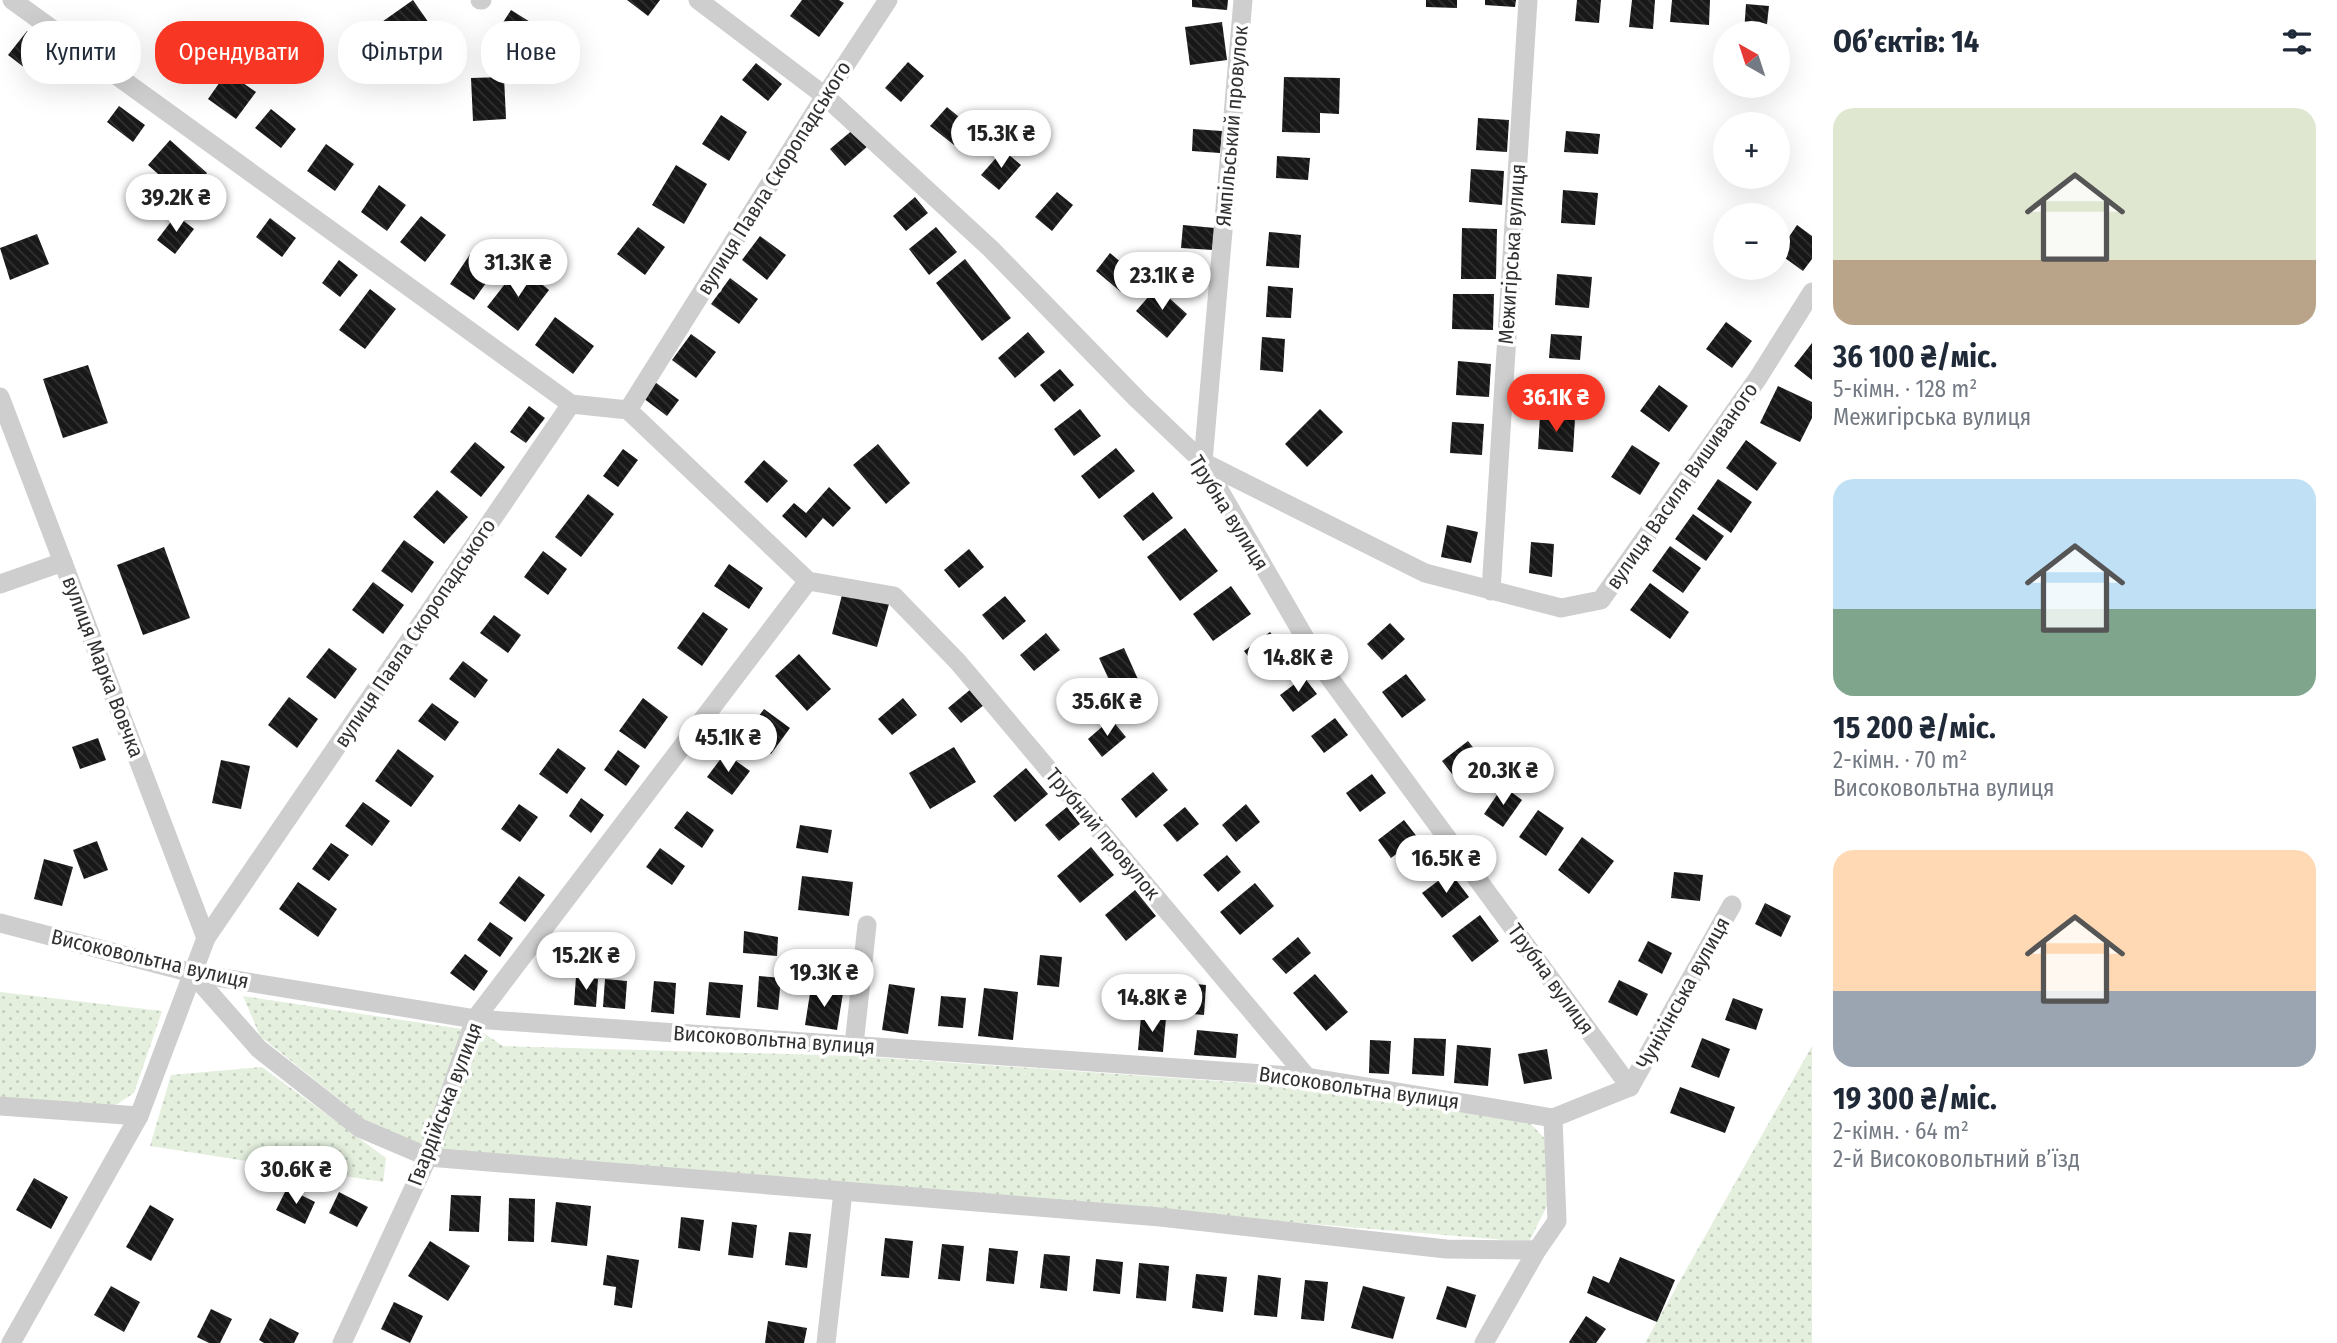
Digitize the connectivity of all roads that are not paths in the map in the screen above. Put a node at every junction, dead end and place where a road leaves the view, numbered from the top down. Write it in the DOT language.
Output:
graph roads {
  1 [pos="12,0"];
  2 [pos="698,0"];
  3 [pos="888,0"];
  4 [pos="1243,0"];
  5 [pos="1528,0"];
  6 [pos="825,96"];
  7 [pos="1812,292"];
  8 [pos="0,397"];
  9 [pos="571,404"];
  10 [pos="628,410"];
  11 [pos="1203,462"];
  12 [pos="63,562"];
  13 [pos="808,581"];
  14 [pos="0,584"];
  15 [pos="1491,591"];
  16 [pos="1732,905"];
  17 [pos="0,923"];
  18 [pos="867,925"];
  19 [pos="206,938"];
  20 [pos="192,973"];
  21 [pos="475,1019"];
  22 [pos="854,1045"];
  23 [pos="1307,1077"];
  24 [pos="1630,1087"];
  25 [pos="0,1106"];
  26 [pos="139,1116"];
  27 [pos="1553,1118"];
  28 [pos="428,1157"];
  29 [pos="842,1192"];
  30 [pos="1536,1250"];
  31 [pos="11,1343"];
  32 [pos="341,1343"];
  33 [pos="826,1343"];
  34 [pos="1484,1343"];
  1 -- 9 [label="street"];
  2 -- 6 [label="street, Трубна вулиця"];
  3 -- 6 [label="street, вулиця Павла Скоропадського"];
  4 -- 11 [label="street, Ямпільський провулок"];
  5 -- 15 [label="street, Межигірська вулиця"];
  6 -- 10 [label="street, вулиця Павла Скоропадського"];
  6 -- 11 [label="street, Трубна вулиця"];
  7 -- 15 [label="street, вулиця Василя Вишиваного"];
  8 -- 12 [label="street, вулиця Марка Вовчка"];
  9 -- 10 [label="street"];
  9 -- 19 [label="street, вулиця Павла Скоропадського"];
  10 -- 13 [label="street"];
  11 -- 15 [label="street, вулиця Василя Вишиваного"];
  11 -- 24 [label="street, Трубна вулиця"];
  12 -- 14 [label="street"];
  12 -- 19 [label="street, вулиця Марка Вовчка"];
  13 -- 21 [label="street, Гвардійська вулиця"];
  13 -- 23 [label="street, Трубний провулок"];
  16 -- 24 [label="street, Чуніхінська вулиця"];
  17 -- 20 [label="street, Високовольтна вулиця"];
  18 -- 22 [label="street"];
  19 -- 20 [label="street, вулиця Павла Скоропадського"];
  20 -- 21 [label="street, Високовольтна вулиця"];
  20 -- 26 [label="street, вулиця Павла Скоропадського"];
  20 -- 28 [label="street"];
  21 -- 22 [label="street, Високовольтна вулиця"];
  21 -- 28 [label="street, Гвардійська вулиця"];
  22 -- 23 [label="street, Високовольтна вулиця"];
  23 -- 27 [label="street, Високовольтна вулиця"];
  24 -- 27 [label="street, Чуніхінська вулиця"];
  25 -- 26 [label="street"];
  26 -- 31 [label="street, вулиця Павла Скоропадського"];
  27 -- 30 [label="street"];
  28 -- 29 [label="street"];
  28 -- 32 [label="street, Гвардійська вулиця"];
  29 -- 30 [label="street"];
  29 -- 33 [label="street"];
  30 -- 34 [label="street"];
}
